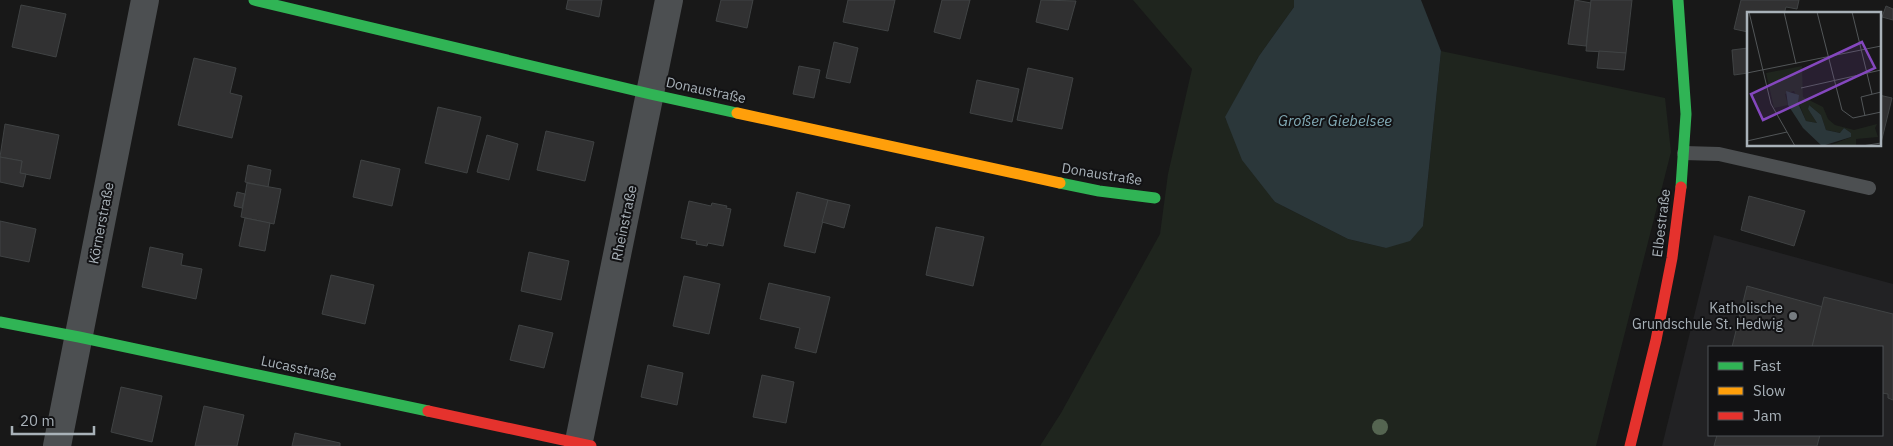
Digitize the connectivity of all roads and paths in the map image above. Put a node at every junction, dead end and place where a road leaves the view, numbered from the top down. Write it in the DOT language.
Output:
graph roads {
  1 [pos="145,0"];
  2 [pos="254,0"];
  3 [pos="669,0"];
  4 [pos="1678,0"];
  5 [pos="650,94"];
  6 [pos="1684,153"];
  7 [pos="1869,188"];
  8 [pos="1155,198"];
  9 [pos="0,322"];
  10 [pos="79,337"];
  11 [pos="582,445"];
  12 [pos="57,446"];
  13 [pos="1630,446"];
  1 -- 10 [label="street, Körnerstraße"];
  2 -- 5 [label="street, Donaustraße"];
  3 -- 5 [label="street, Rheinstraße"];
  4 -- 6 [label="street, Elbestraße"];
  5 -- 8 [label="street, Donaustraße"];
  5 -- 11 [label="street, Rheinstraße"];
  6 -- 7 [label="lane"];
  6 -- 13 [label="street, Elbestraße"];
  9 -- 10 [label="street, Lucasstraße"];
  10 -- 11 [label="street, Lucasstraße"];
  10 -- 12 [label="street, Körnerstraße"];
}
